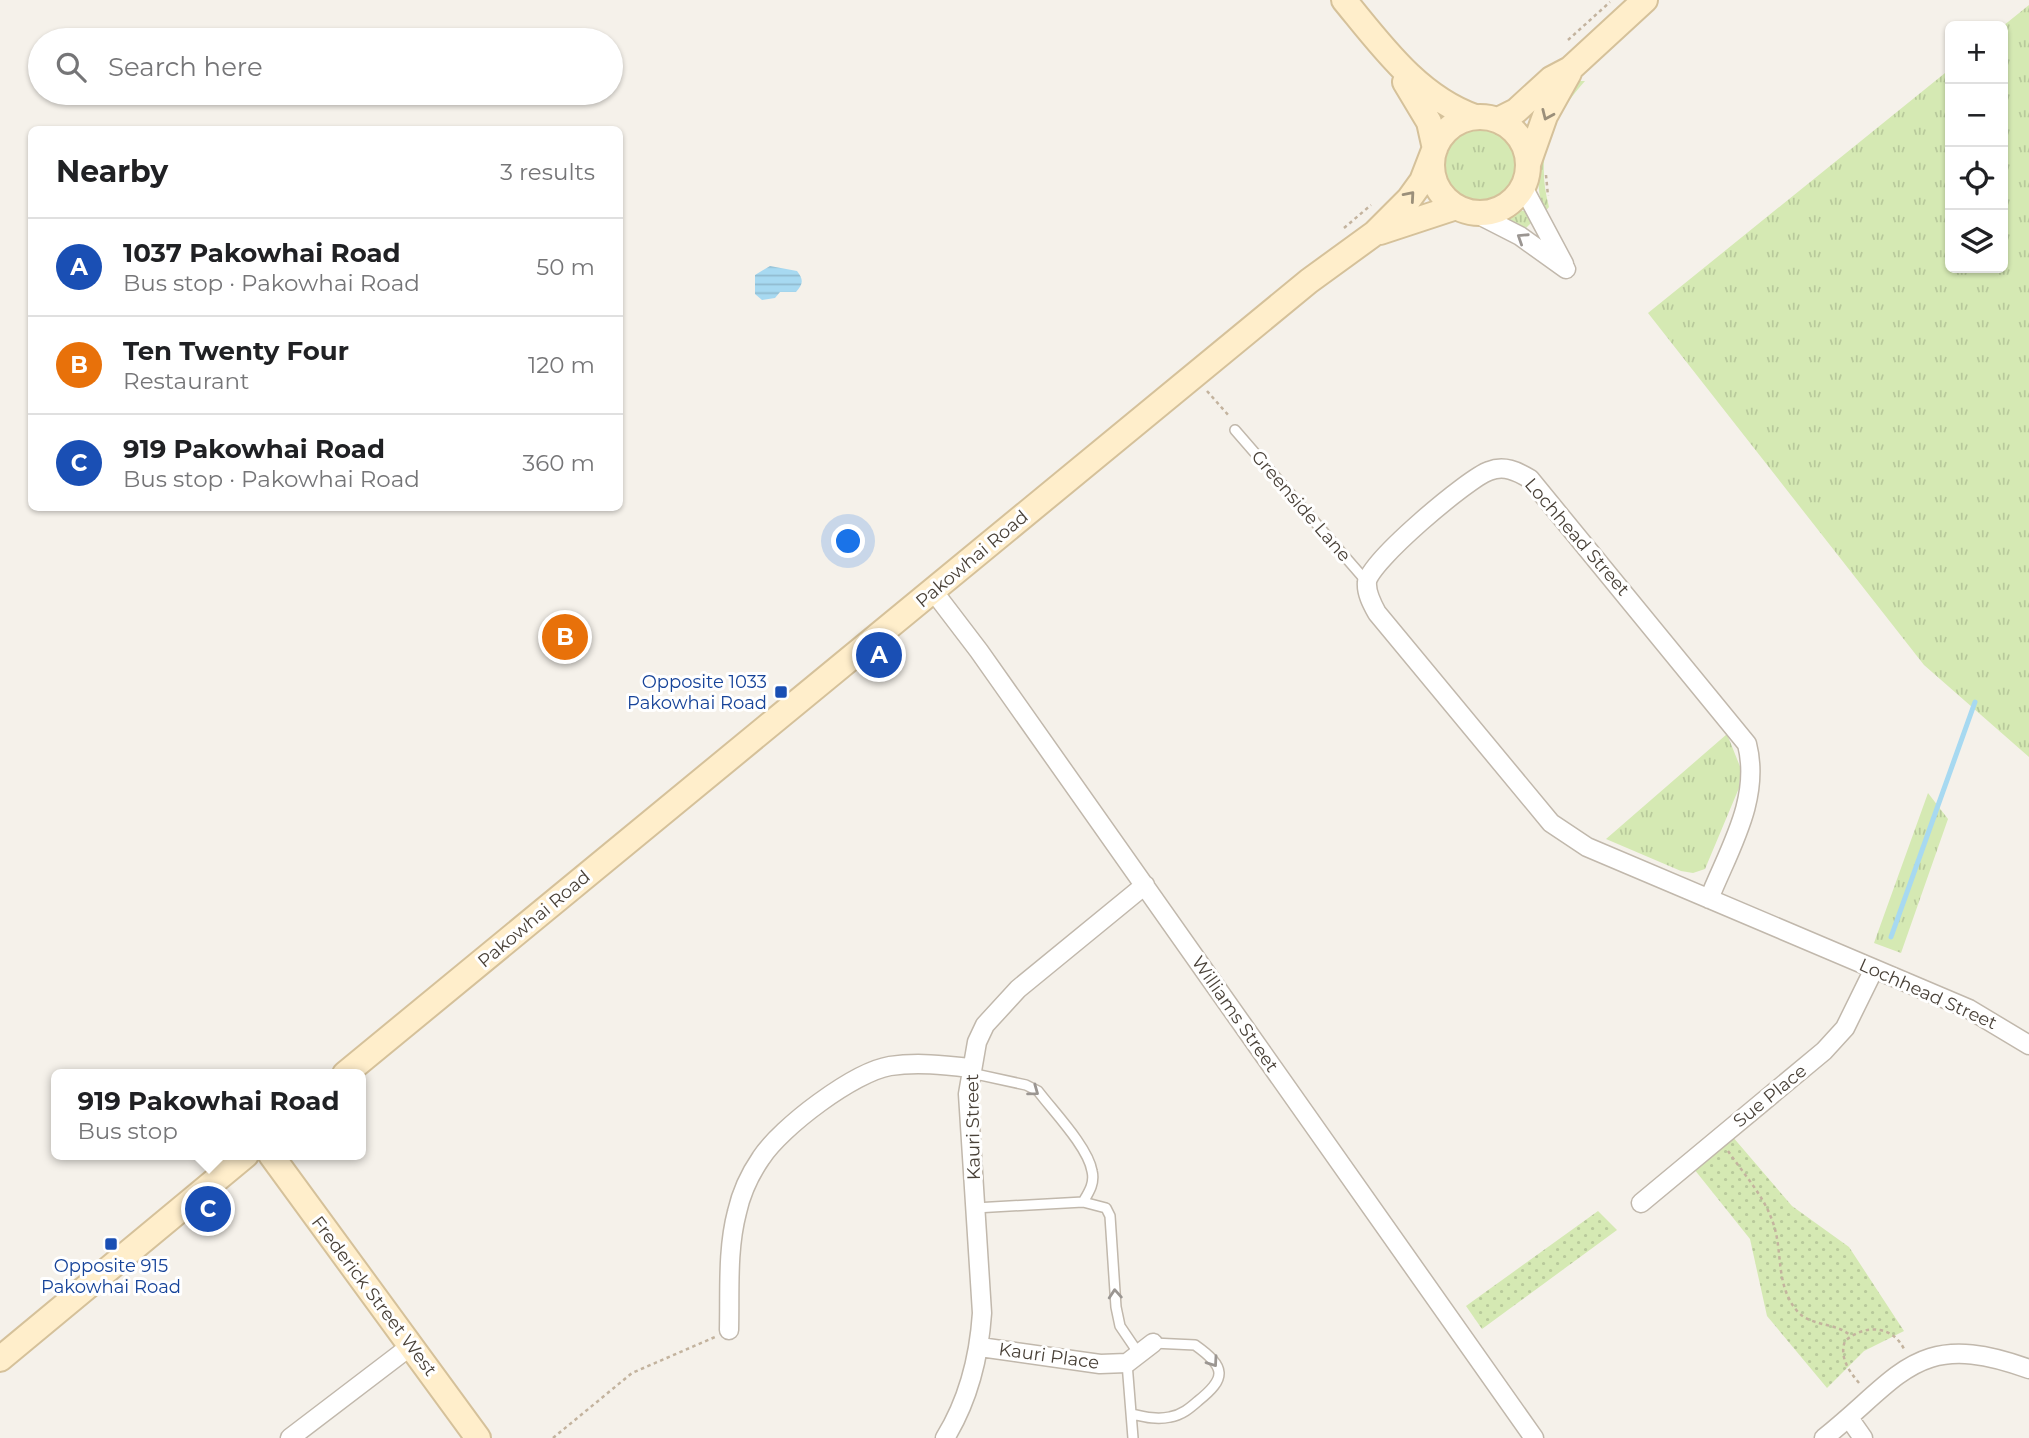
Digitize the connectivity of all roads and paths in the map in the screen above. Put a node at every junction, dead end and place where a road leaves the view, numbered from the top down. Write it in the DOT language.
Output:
graph roads {
  1 [pos="1344,0"];
  2 [pos="1645,0"];
  3 [pos="1396,63"];
  4 [pos="1570,69"];
  5 [pos="1486,119"];
  6 [pos="1434,149"];
  7 [pos="1526,175"];
  8 [pos="1376,201"];
  9 [pos="1465,210"];
  10 [pos="1343,229"];
  11 [pos="1375,233"];
  12 [pos="1205,388"];
  13 [pos="1235,424"];
  14 [pos="1367,582"];
  15 [pos="934,592"];
  16 [pos="1145,884"];
  17 [pos="1709,899"];
  18 [pos="1874,969"];
  19 [pos="2029,1045"];
  20 [pos="351,1069"];
  21 [pos="970,1070"];
  22 [pos="1728,1151"];
  23 [pos="241,1160"];
  24 [pos="274,1160"];
  25 [pos="1083,1202"];
  26 [pos="1641,1203"];
  27 [pos="975,1208"];
  28 [pos="729,1330"];
  29 [pos="1851,1336"];
  30 [pos="412,1345"];
  31 [pos="980,1347"];
  32 [pos="1140,1354"];
  33 [pos="0,1359"];
  34 [pos="1912,1365"];
  35 [pos="2029,1368"];
  36 [pos="1870,1396"];
  37 [pos="1132,1414"];
  38 [pos="1849,1418"];
  39 [pos="290,1438"];
  40 [pos="478,1438"];
  41 [pos="553,1438"];
  42 [pos="945,1438"];
  43 [pos="1133,1438"];
  44 [pos="1534,1438"];
  45 [pos="1824,1438"];
  46 [pos="1863,1438"];
  1 -- 3 [label="main road"];
  2 -- 4 [label="main road"];
  3 -- 5 [label="main road"];
  3 -- 6 [label="main road"];
  4 -- 5 [label="main road"];
  4 -- 7 [label="main road, one-way"];
  5 -- 6 [label="main road"];
  5 -- 7 [label="main road"];
  6 -- 9 [label="main road"];
  11 -- 6 [label="main road, Pakowhai Road, one-way"];
  7 -- 9 [label="main road"];
  7 -- 9 [label="street, one-way"];
  8 -- 10 [label="path"];
  9 -- 11 [label="main road, Pakowhai Road"];
  11 -- 15 [label="main road, Pakowhai Road"];
  12 -- 13 [label="path"];
  13 -- 14 [label="lane, Greenside Lane"];
  14 -- 17 [label="street, Lochhead Street"];
  14 -- 17 [label="street, Lochhead Street"];
  15 -- 16 [label="street, Williams Street"];
  15 -- 20 [label="main road, Pakowhai Road"];
  16 -- 21 [label="street, Kauri Street"];
  16 -- 44 [label="street, Williams Street"];
  17 -- 18 [label="street, Lochhead Street"];
  18 -- 19 [label="street, Lochhead Street"];
  18 -- 26 [label="street, Sue Place"];
  21 -- 25 [label="lane, one-way"];
  21 -- 27 [label="street, Kauri Street"];
  21 -- 28 [label="street"];
  22 -- 29 [label="path"];
  23 -- 33 [label="main road"];
  24 -- 30 [label="main road, Frederick Street West"];
  25 -- 27 [label="lane"];
  32 -- 25 [label="lane, one-way"];
  27 -- 31 [label="street, Kauri Street"];
  28 -- 41 [label="path"];
  29 -- 34 [label="path"];
  29 -- 36 [label="path"];
  30 -- 39 [label="street"];
  30 -- 40 [label="main road, Frederick Street West"];
  31 -- 32 [label="street, Kauri Place"];
  31 -- 42 [label="street, Kauri Street"];
  32 -- 37 [label="lane"];
  32 -- 37 [label="lane, one-way"];
  34 -- 35 [label="street"];
  34 -- 36 [label="street"];
  36 -- 38 [label="street"];
  37 -- 43 [label="lane"];
  38 -- 45 [label="street"];
  38 -- 46 [label="street"];
}
